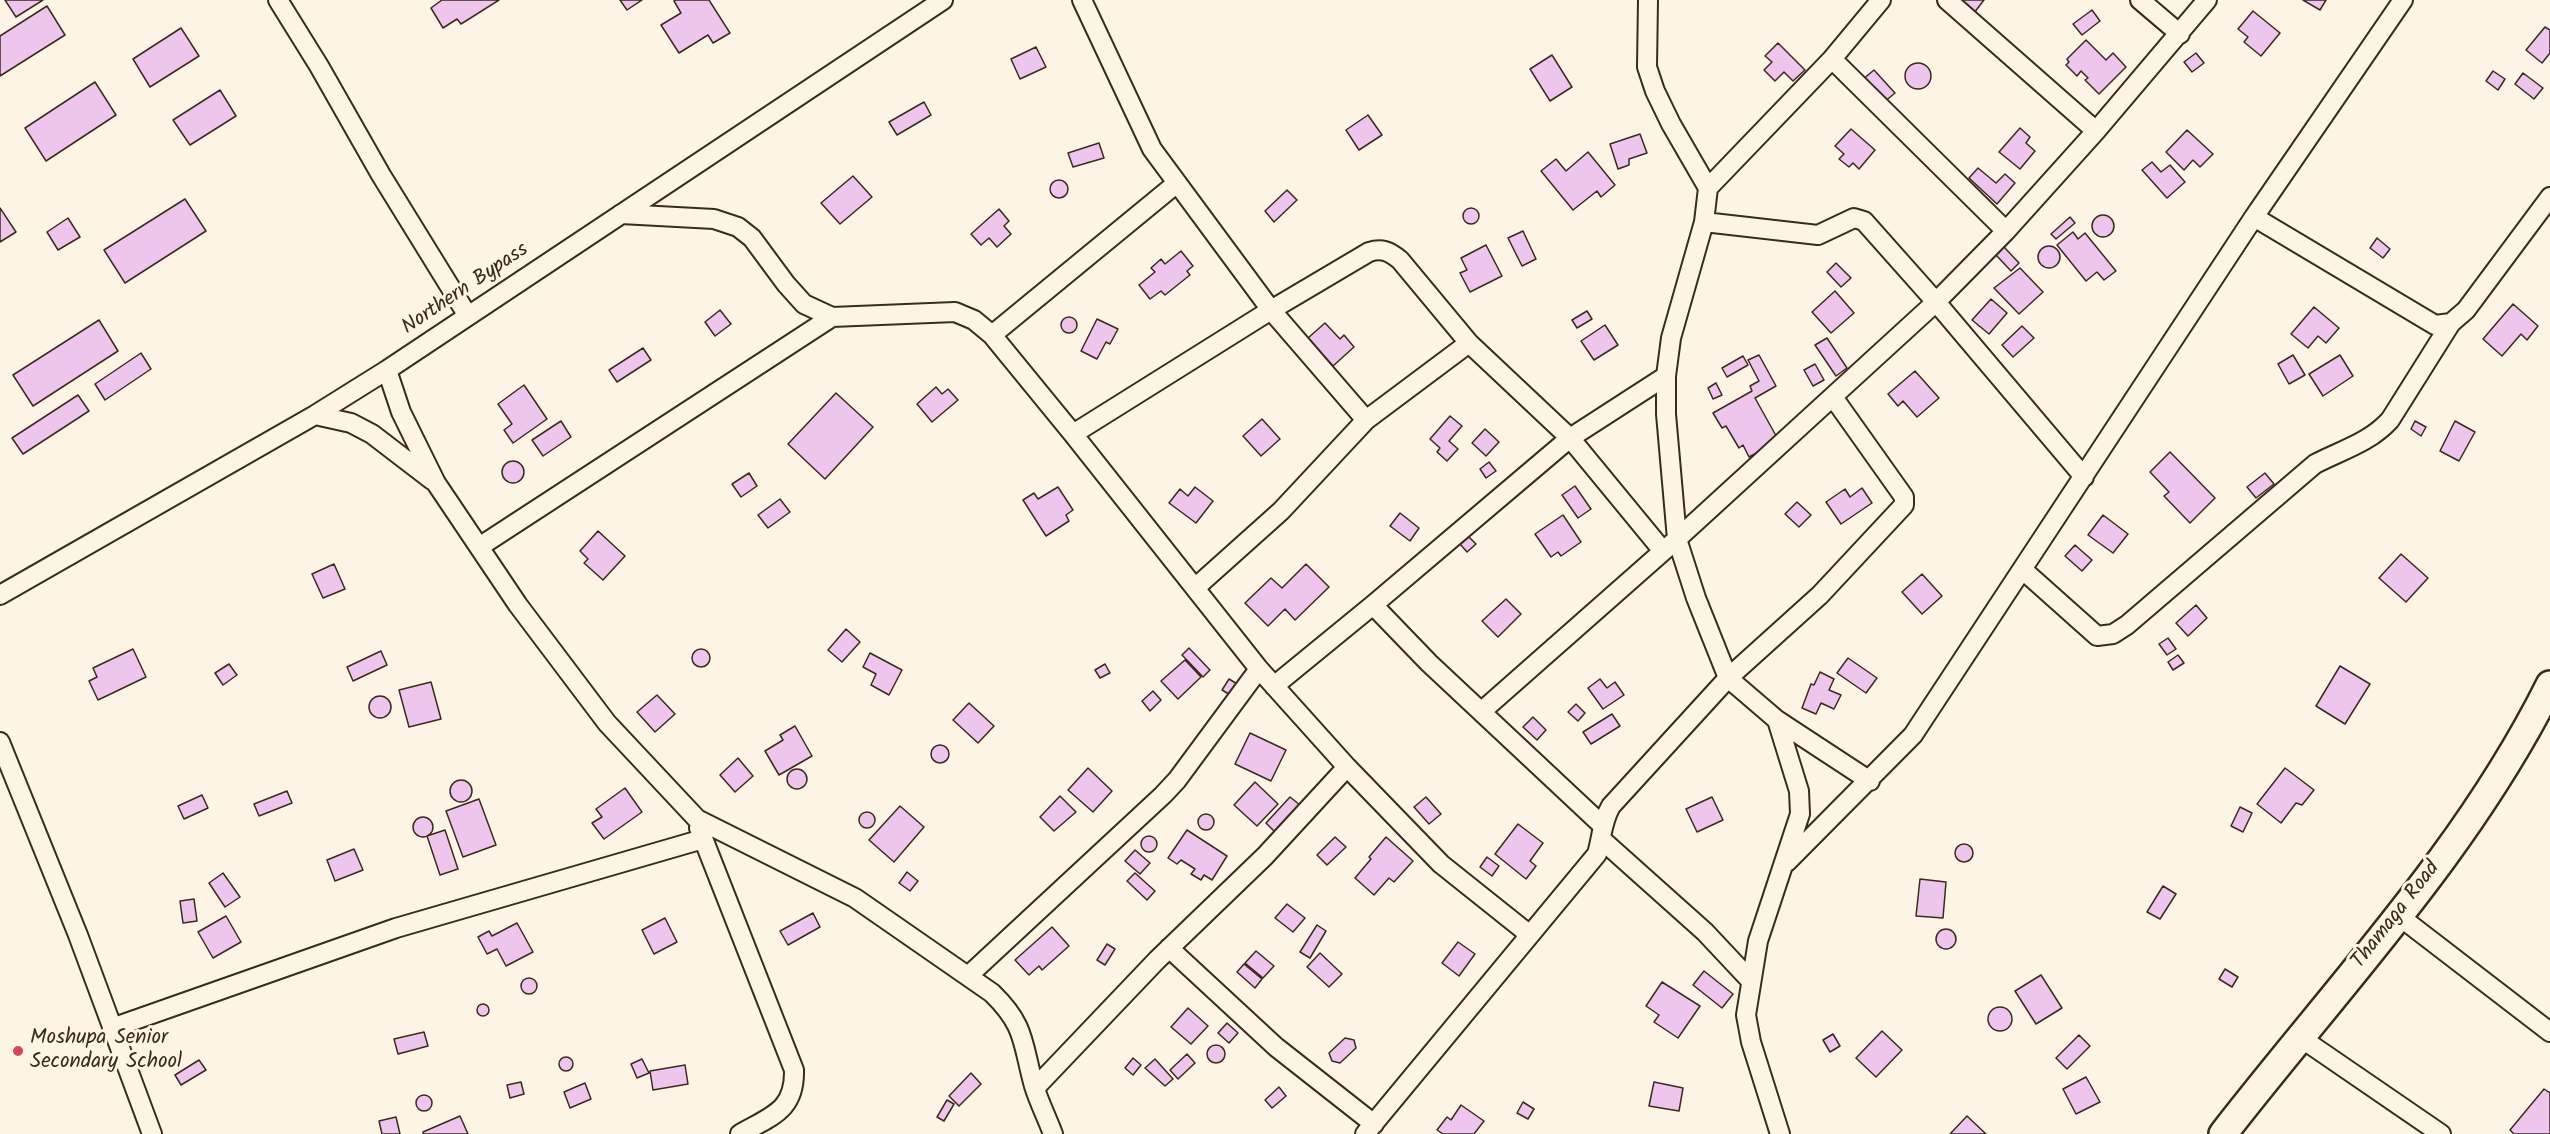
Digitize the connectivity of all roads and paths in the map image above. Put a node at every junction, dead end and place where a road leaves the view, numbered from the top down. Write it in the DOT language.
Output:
graph roads {
  1 [pos="278,0"];
  2 [pos="943,0"];
  3 [pos="1082,0"];
  4 [pos="1648,0"];
  5 [pos="1881,0"];
  6 [pos="1947,0"];
  7 [pos="2140,0"];
  8 [pos="2207,0"];
  9 [pos="2403,0"];
  10 [pos="2180,34"];
  11 [pos="1832,58"];
  12 [pos="2096,131"];
  13 [pos="1177,183"];
  14 [pos="1708,188"];
  15 [pos="2550,197"];
  16 [pos="621,214"];
  17 [pos="2254,217"];
  18 [pos="1704,222"];
  19 [pos="2006,231"];
  20 [pos="1936,302"];
  21 [pos="1271,310"];
  22 [pos="468,316"];
  23 [pos="832,317"];
  24 [pos="2451,323"];
  25 [pos="992,335"];
  26 [pos="1468,343"];
  27 [pos="387,370"];
  28 [pos="1666,376"];
  29 [pos="1833,396"];
  30 [pos="315,415"];
  31 [pos="1366,420"];
  32 [pos="1073,434"];
  33 [pos="1570,438"];
  34 [pos="2084,477"];
  35 [pos="436,483"];
  36 [pos="1677,539"];
  37 [pos="479,548"];
  38 [pos="1663,551"];
  39 [pos="2024,570"];
  40 [pos="1195,588"];
  41 [pos="0,595"];
  42 [pos="1373,605"];
  43 [pos="1259,669"];
  44 [pos="1728,678"];
  45 [pos="2550,685"];
  46 [pos="1274,686"];
  47 [pos="1482,711"];
  48 [pos="1777,720"];
  49 [pos="0,742"];
  50 [pos="1347,767"];
  51 [pos="1870,781"];
  52 [pos="697,819"];
  53 [pos="1602,832"];
  54 [pos="703,839"];
  55 [pos="1783,866"];
  56 [pos="2399,916"];
  57 [pos="1530,935"];
  58 [pos="1169,948"];
  59 [pos="968,976"];
  60 [pos="1751,981"];
  61 [pos="112,1028"];
  62 [pos="2550,1032"];
  63 [pos="2301,1038"];
  64 [pos="1035,1088"];
  65 [pos="1370,1129"];
  66 [pos="152,1134"];
  67 [pos="740,1134"];
  68 [pos="1053,1134"];
  69 [pos="1780,1134"];
  70 [pos="2223,1134"];
  71 [pos="2441,1134"];
  1 -- 22 [label="street"];
  2 -- 16 [label="street, Northern Bypass"];
  3 -- 13 [label="street"];
  4 -- 14 [label="street"];
  5 -- 11 [label="street"];
  6 -- 12 [label="street"];
  7 -- 10 [label="street"];
  8 -- 10 [label="street"];
  9 -- 17 [label="street"];
  10 -- 12 [label="street"];
  11 -- 14 [label="street"];
  11 -- 19 [label="street"];
  12 -- 19 [label="street"];
  13 -- 21 [label="street"];
  13 -- 25 [label="street"];
  14 -- 18 [label="street"];
  15 -- 24 [label="street"];
  16 -- 22 [label="street, Northern Bypass"];
  16 -- 23 [label="street"];
  17 -- 24 [label="street"];
  17 -- 34 [label="street"];
  18 -- 20 [label="street"];
  18 -- 28 [label="street"];
  19 -- 20 [label="street"];
  20 -- 29 [label="street"];
  20 -- 34 [label="street"];
  21 -- 26 [label="street"];
  21 -- 31 [label="street"];
  21 -- 32 [label="street"];
  22 -- 27 [label="street, Northern Bypass"];
  23 -- 25 [label="street"];
  23 -- 37 [label="street"];
  24 -- 39 [label="street"];
  25 -- 32 [label="street"];
  26 -- 31 [label="street"];
  26 -- 33 [label="street"];
  27 -- 30 [label="street, Northern Bypass"];
  27 -- 35 [label="street"];
  28 -- 33 [label="street"];
  28 -- 36 [label="street"];
  29 -- 36 [label="street"];
  29 -- 44 [label="street"];
  30 -- 35 [label="street"];
  30 -- 41 [label="street, Northern Bypass"];
  31 -- 40 [label="street"];
  32 -- 40 [label="street"];
  33 -- 38 [label="street"];
  33 -- 42 [label="street"];
  34 -- 39 [label="street"];
  35 -- 37 [label="street"];
  36 -- 38 [label="street"];
  36 -- 44 [label="street"];
  37 -- 52 [label="street"];
  38 -- 47 [label="street"];
  39 -- 51 [label="street"];
  40 -- 43 [label="street"];
  42 -- 46 [label="street"];
  42 -- 47 [label="street"];
  43 -- 46 [label="street"];
  43 -- 59 [label="street"];
  44 -- 48 [label="street"];
  44 -- 53 [label="street"];
  45 -- 56 [label="main road, Thamaga Road"];
  46 -- 50 [label="street"];
  47 -- 53 [label="street"];
  48 -- 51 [label="street"];
  48 -- 55 [label="street"];
  49 -- 61 [label="street"];
  50 -- 57 [label="street"];
  50 -- 58 [label="street"];
  51 -- 55 [label="street"];
  52 -- 54 [label="street"];
  52 -- 59 [label="street"];
  53 -- 57 [label="street"];
  53 -- 60 [label="street"];
  54 -- 61 [label="street"];
  54 -- 67 [label="street"];
  55 -- 60 [label="street"];
  56 -- 62 [label="street"];
  56 -- 63 [label="main road, Thamaga Road"];
  57 -- 65 [label="street"];
  58 -- 64 [label="street"];
  58 -- 65 [label="street"];
  59 -- 64 [label="street"];
  60 -- 69 [label="street"];
  61 -- 66 [label="street"];
  63 -- 70 [label="main road, Thamaga Road"];
  63 -- 71 [label="street"];
  64 -- 68 [label="street"];
}
